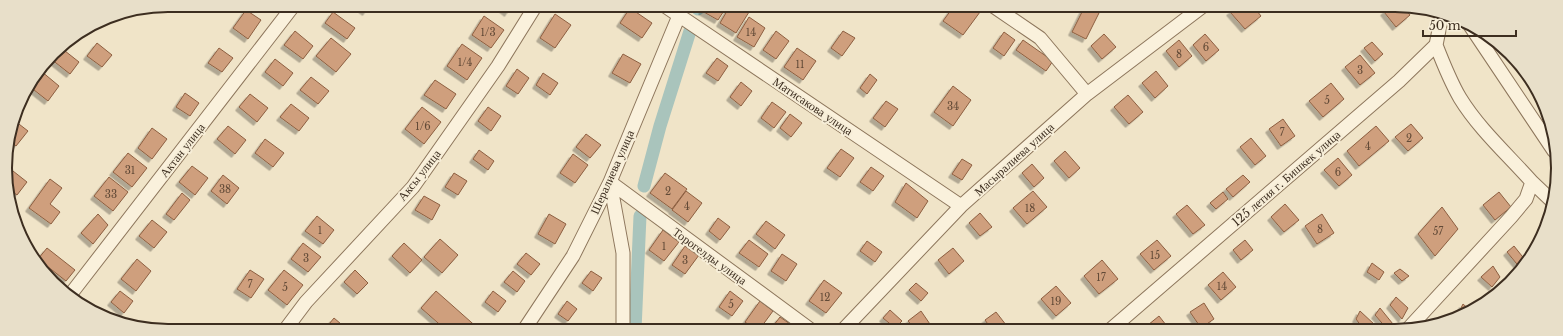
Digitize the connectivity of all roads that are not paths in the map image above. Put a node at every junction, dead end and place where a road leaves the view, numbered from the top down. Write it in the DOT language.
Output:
graph roads {
  1 [pos="289,12"];
  2 [pos="532,12"];
  3 [pos="680,12"];
  4 [pos="684,12"];
  5 [pos="1002,12"];
  6 [pos="1195,12"];
  7 [pos="1441,19"];
  8 [pos="1476,35"];
  9 [pos="1436,45"];
  10 [pos="1087,94"];
  11 [pos="1549,144"];
  12 [pos="610,182"];
  13 [pos="1532,182"];
  14 [pos="1548,197"];
  15 [pos="961,206"];
  16 [pos="73,292"];
  17 [pos="1413,323"];
  18 [pos="290,324"];
  19 [pos="528,324"];
  20 [pos="623,324"];
  21 [pos="803,324"];
  22 [pos="849,324"];
  23 [pos="1117,324"];
  1 -- 16 [label="street, Актан улица"];
  2 -- 18 [label="street, Аксы улица"];
  3 -- 12 [label="street, Шералиева улица"];
  4 -- 15 [label="street, Матисакова улица"];
  5 -- 10 [label="street"];
  6 -- 10 [label="street, Масыралиева улица"];
  7 -- 9 [label="street"];
  8 -- 11 [label="street"];
  9 -- 13 [label="street"];
  9 -- 23 [label="street, 125 летия г. Бишкек улица"];
  10 -- 15 [label="street, Масыралиева улица"];
  12 -- 19 [label="street, Шералиева улица"];
  12 -- 20 [label="street"];
  12 -- 21 [label="street, Торогелды улица"];
  13 -- 14 [label="street"];
  13 -- 17 [label="street"];
  15 -- 22 [label="street, Масыралиева улица"];
}
